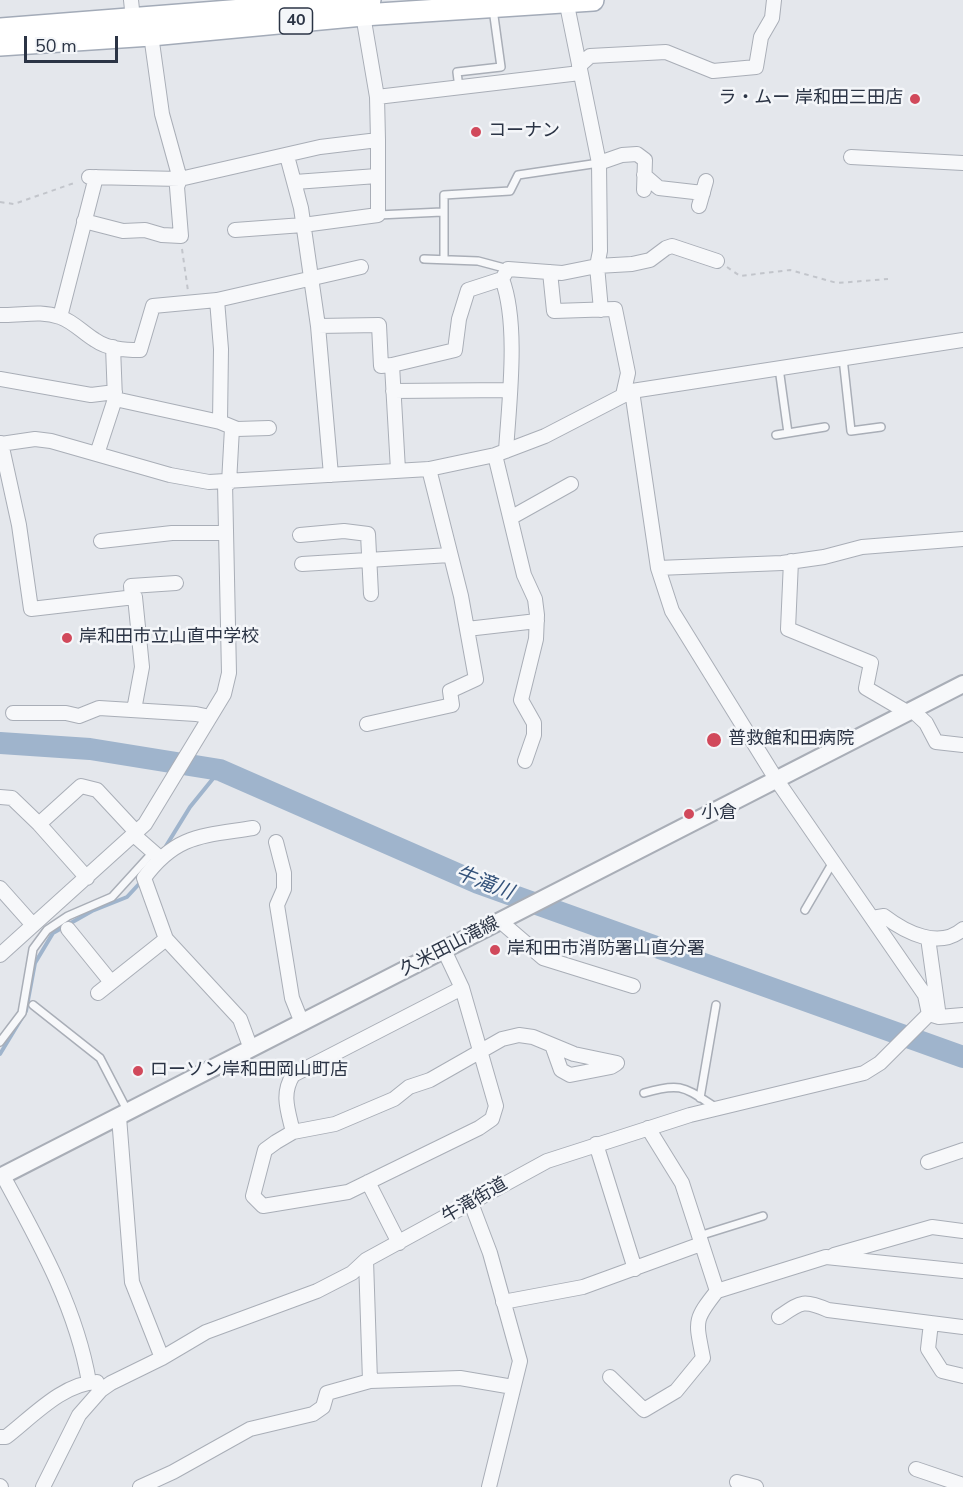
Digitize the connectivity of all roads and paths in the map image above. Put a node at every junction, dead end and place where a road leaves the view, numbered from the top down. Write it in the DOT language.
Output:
graph roads {
  1 [pos="593,0"];
  2 [pos="774,0"];
  3 [pos="566,1"];
  4 [pos="365,4"];
  5 [pos="493,7"];
  6 [pos="132,9"];
  7 [pos="0,29"];
  8 [pos="151,35"];
  9 [pos="0,45"];
  10 [pos="580,70"];
  11 [pos="459,88"];
  12 [pos="377,97"];
  13 [pos="378,140"];
  14 [pos="287,156"];
  15 [pos="859,162"];
  16 [pos="599,163"];
  17 [pos="963,163"];
  18 [pos="644,175"];
  19 [pos="377,176"];
  20 [pos="93,177"];
  21 [pos="180,179"];
  22 [pos="295,182"];
  23 [pos="644,190"];
  24 [pos="703,193"];
  25 [pos="0,202"];
  26 [pos="442,212"];
  27 [pos="378,215"];
  28 [pos="84,221"];
  29 [pos="303,225"];
  30 [pos="235,230"];
  31 [pos="181,236"];
  32 [pos="444,259"];
  33 [pos="424,260"];
  34 [pos="717,261"];
  35 [pos="597,266"];
  36 [pos="361,267"];
  37 [pos="550,272"];
  38 [pos="505,274"];
  39 [pos="888,279"];
  40 [pos="309,280"];
  41 [pos="217,300"];
  42 [pos="189,303"];
  43 [pos="602,310"];
  44 [pos="0,315"];
  45 [pos="60,317"];
  46 [pos="318,326"];
  47 [pos="963,340"];
  48 [pos="113,347"];
  49 [pos="843,358"];
  50 [pos="392,365"];
  51 [pos="779,368"];
  52 [pos="0,379"];
  53 [pos="510,390"];
  54 [pos="393,391"];
  55 [pos="628,393"];
  56 [pos="115,396"];
  57 [pos="226,425"];
  58 [pos="881,427"];
  59 [pos="269,428"];
  60 [pos="825,428"];
  61 [pos="788,433"];
  62 [pos="776,435"];
  63 [pos="1,444"];
  64 [pos="501,453"];
  65 [pos="98,454"];
  66 [pos="429,469"];
  67 [pos="398,470"];
  68 [pos="331,475"];
  69 [pos="227,483"];
  70 [pos="571,484"];
  71 [pos="512,517"];
  72 [pos="226,533"];
  73 [pos="300,535"];
  74 [pos="963,538"];
  75 [pos="101,541"];
  76 [pos="450,555"];
  77 [pos="369,561"];
  78 [pos="791,561"];
  79 [pos="302,564"];
  80 [pos="658,568"];
  81 [pos="176,583"];
  82 [pos="371,594"];
  83 [pos="132,597"];
  84 [pos="537,621"];
  85 [pos="467,628"];
  86 [pos="963,684"];
  87 [pos="134,710"];
  88 [pos="910,711"];
  89 [pos="13,713"];
  90 [pos="210,717"];
  91 [pos="367,724"];
  92 [pos="963,745"];
  93 [pos="525,761"];
  94 [pos="776,779"];
  95 [pos="0,798"];
  96 [pos="39,824"];
  97 [pos="253,828"];
  98 [pos="136,834"];
  99 [pos="276,842"];
  100 [pos="156,854"];
  101 [pos="833,862"];
  102 [pos="87,878"];
  103 [pos="0,888"];
  104 [pos="805,909"];
  105 [pos="872,918"];
  106 [pos="503,920"];
  107 [pos="33,925"];
  108 [pos="68,929"];
  109 [pos="963,929"];
  110 [pos="928,938"];
  111 [pos="166,939"];
  112 [pos="444,950"];
  113 [pos="0,955"];
  114 [pos="111,982"];
  115 [pos="633,986"];
  116 [pos="462,988"];
  117 [pos="98,993"];
  118 [pos="33,1005"];
  119 [pos="716,1005"];
  120 [pos="963,1015"];
  121 [pos="931,1016"];
  122 [pos="302,1023"];
  123 [pos="0,1042"];
  124 [pos="552,1045"];
  125 [pos="251,1048"];
  126 [pos="481,1051"];
  127 [pos="644,1093"];
  128 [pos="700,1098"];
  129 [pos="717,1108"];
  130 [pos="123,1114"];
  131 [pos="648,1128"];
  132 [pos="293,1132"];
  133 [pos="596,1144"];
  134 [pos="963,1150"];
  135 [pos="928,1162"];
  136 [pos="1,1177"];
  137 [pos="369,1182"];
  138 [pos="471,1203"];
  139 [pos="763,1216"];
  140 [pos="963,1231"];
  141 [pos="700,1240"];
  142 [pos="399,1243"];
  143 [pos="826,1257"];
  144 [pos="366,1260"];
  145 [pos="634,1269"];
  146 [pos="963,1271"];
  147 [pos="717,1291"];
  148 [pos="503,1302"];
  149 [pos="779,1317"];
  150 [pos="931,1323"];
  151 [pos="963,1328"];
  152 [pos="162,1358"];
  153 [pos="963,1376"];
  154 [pos="610,1377"];
  155 [pos="370,1381"];
  156 [pos="90,1382"];
  157 [pos="111,1383"];
  158 [pos="513,1387"];
  159 [pos="0,1437"];
  160 [pos="916,1469"];
  161 [pos="737,1482"];
  162 [pos="963,1485"];
  163 [pos="43,1487"];
  164 [pos="140,1487"];
  165 [pos="489,1487"];
  166 [pos="756,1487"];
  1 -- 3 [label="main road, 40"];
  2 -- 10 [label="street"];
  3 -- 5 [label="main road, 40"];
  3 -- 10 [label="street"];
  4 -- 5 [label="main road, 40"];
  4 -- 6 [label="main road, 40"];
  4 -- 8 [label="main road, 40"];
  4 -- 12 [label="street"];
  5 -- 11 [label="lane"];
  6 -- 7 [label="main road, 40"];
  6 -- 8 [label="street"];
  8 -- 9 [label="main road, 40"];
  8 -- 21 [label="street"];
  10 -- 11 [label="street"];
  10 -- 16 [label="street"];
  11 -- 12 [label="street"];
  12 -- 13 [label="street"];
  13 -- 14 [label="street"];
  13 -- 19 [label="street"];
  14 -- 21 [label="street"];
  14 -- 22 [label="street"];
  15 -- 17 [label="street"];
  16 -- 18 [label="street"];
  16 -- 26 [label="lane"];
  16 -- 35 [label="street"];
  18 -- 23 [label="street"];
  18 -- 24 [label="street"];
  19 -- 22 [label="street"];
  19 -- 27 [label="street"];
  20 -- 21 [label="street"];
  20 -- 25 [label="path"];
  20 -- 28 [label="street"];
  21 -- 31 [label="street"];
  22 -- 29 [label="street"];
  26 -- 27 [label="lane"];
  26 -- 32 [label="lane"];
  27 -- 29 [label="street"];
  28 -- 31 [label="street"];
  28 -- 45 [label="street"];
  29 -- 30 [label="street"];
  29 -- 40 [label="street"];
  31 -- 42 [label="path"];
  32 -- 33 [label="lane"];
  32 -- 38 [label="lane"];
  34 -- 35 [label="street"];
  34 -- 39 [label="path"];
  35 -- 37 [label="street"];
  35 -- 43 [label="street"];
  36 -- 40 [label="street"];
  37 -- 38 [label="street"];
  37 -- 43 [label="street"];
  38 -- 50 [label="street"];
  38 -- 53 [label="street"];
  40 -- 41 [label="street"];
  40 -- 46 [label="street"];
  41 -- 42 [label="street"];
  41 -- 57 [label="street"];
  42 -- 48 [label="street"];
  43 -- 55 [label="street"];
  44 -- 45 [label="street"];
  45 -- 48 [label="street"];
  46 -- 50 [label="street"];
  46 -- 68 [label="street"];
  47 -- 49 [label="street"];
  48 -- 56 [label="street"];
  49 -- 51 [label="street"];
  49 -- 58 [label="lane"];
  50 -- 54 [label="street"];
  51 -- 55 [label="street"];
  51 -- 61 [label="lane"];
  52 -- 56 [label="street"];
  53 -- 54 [label="street"];
  53 -- 64 [label="street"];
  54 -- 67 [label="street"];
  55 -- 64 [label="street"];
  55 -- 80 [label="street"];
  56 -- 57 [label="street"];
  56 -- 65 [label="street"];
  57 -- 59 [label="street"];
  57 -- 69 [label="street"];
  60 -- 61 [label="lane"];
  61 -- 62 [label="lane"];
  63 -- 65 [label="street"];
  63 -- 83 [label="street"];
  64 -- 66 [label="street"];
  64 -- 71 [label="street"];
  65 -- 69 [label="street"];
  66 -- 67 [label="street"];
  66 -- 76 [label="street"];
  67 -- 68 [label="street"];
  68 -- 69 [label="street"];
  69 -- 72 [label="street"];
  70 -- 71 [label="street"];
  71 -- 84 [label="street"];
  72 -- 75 [label="street"];
  72 -- 90 [label="street"];
  73 -- 77 [label="street"];
  74 -- 78 [label="street"];
  76 -- 77 [label="street"];
  76 -- 85 [label="street"];
  77 -- 79 [label="street"];
  77 -- 82 [label="street"];
  78 -- 80 [label="street"];
  78 -- 88 [label="street"];
  80 -- 94 [label="street"];
  81 -- 83 [label="street"];
  83 -- 87 [label="street"];
  84 -- 85 [label="street"];
  84 -- 93 [label="street"];
  85 -- 91 [label="street"];
  86 -- 88 [label="street, 久米田山滝線"];
  87 -- 89 [label="street"];
  87 -- 90 [label="street"];
  88 -- 92 [label="street"];
  88 -- 94 [label="street, 久米田山滝線"];
  90 -- 98 [label="street"];
  94 -- 101 [label="street"];
  94 -- 106 [label="street, 久米田山滝線"];
  95 -- 96 [label="street"];
  96 -- 98 [label="street"];
  96 -- 102 [label="street"];
  97 -- 100 [label="street"];
  98 -- 100 [label="street"];
  98 -- 102 [label="street"];
  99 -- 122 [label="street"];
  100 -- 111 [label="street"];
  100 -- 123 [label="lane"];
  101 -- 104 [label="lane"];
  101 -- 105 [label="street"];
  102 -- 107 [label="street"];
  103 -- 107 [label="street"];
  105 -- 110 [label="street"];
  105 -- 121 [label="street"];
  106 -- 112 [label="street, 久米田山滝線"];
  106 -- 115 [label="street"];
  107 -- 113 [label="street"];
  108 -- 114 [label="street"];
  109 -- 110 [label="street"];
  110 -- 121 [label="street"];
  111 -- 114 [label="street"];
  111 -- 125 [label="street"];
  112 -- 116 [label="street"];
  112 -- 122 [label="street, 久米田山滝線"];
  114 -- 117 [label="street"];
  116 -- 126 [label="street"];
  116 -- 132 [label="street"];
  118 -- 130 [label="lane"];
  119 -- 128 [label="lane"];
  120 -- 121 [label="street"];
  121 -- 129 [label="street, 牛滝街道"];
  122 -- 125 [label="street, 久米田山滝線"];
  124 -- 126 [label="street"];
  125 -- 130 [label="street, 久米田山滝線"];
  126 -- 132 [label="street"];
  126 -- 137 [label="street"];
  127 -- 128 [label="lane"];
  128 -- 129 [label="lane"];
  129 -- 131 [label="street, 牛滝街道"];
  130 -- 136 [label="street, 久米田山滝線"];
  130 -- 152 [label="street"];
  131 -- 133 [label="street, 牛滝街道"];
  131 -- 141 [label="street"];
  132 -- 137 [label="street"];
  133 -- 138 [label="street, 牛滝街道"];
  133 -- 145 [label="street"];
  134 -- 135 [label="street"];
  136 -- 156 [label="street"];
  137 -- 142 [label="street"];
  138 -- 142 [label="street, 牛滝街道"];
  138 -- 148 [label="street"];
  139 -- 141 [label="lane"];
  140 -- 143 [label="street"];
  141 -- 145 [label="street"];
  141 -- 147 [label="street"];
  142 -- 144 [label="street, 牛滝街道"];
  143 -- 146 [label="street"];
  143 -- 147 [label="street"];
  144 -- 152 [label="street, 牛滝街道"];
  144 -- 155 [label="street"];
  145 -- 148 [label="street"];
  147 -- 154 [label="street"];
  148 -- 158 [label="street"];
  149 -- 150 [label="street"];
  150 -- 151 [label="street"];
  150 -- 153 [label="street"];
  152 -- 157 [label="street, 牛滝街道"];
  155 -- 158 [label="street"];
  155 -- 164 [label="street"];
  156 -- 157 [label="street"];
  156 -- 159 [label="street"];
  157 -- 163 [label="street, 牛滝街道"];
  158 -- 165 [label="street"];
  160 -- 162 [label="street"];
  161 -- 166 [label="street"];
}
